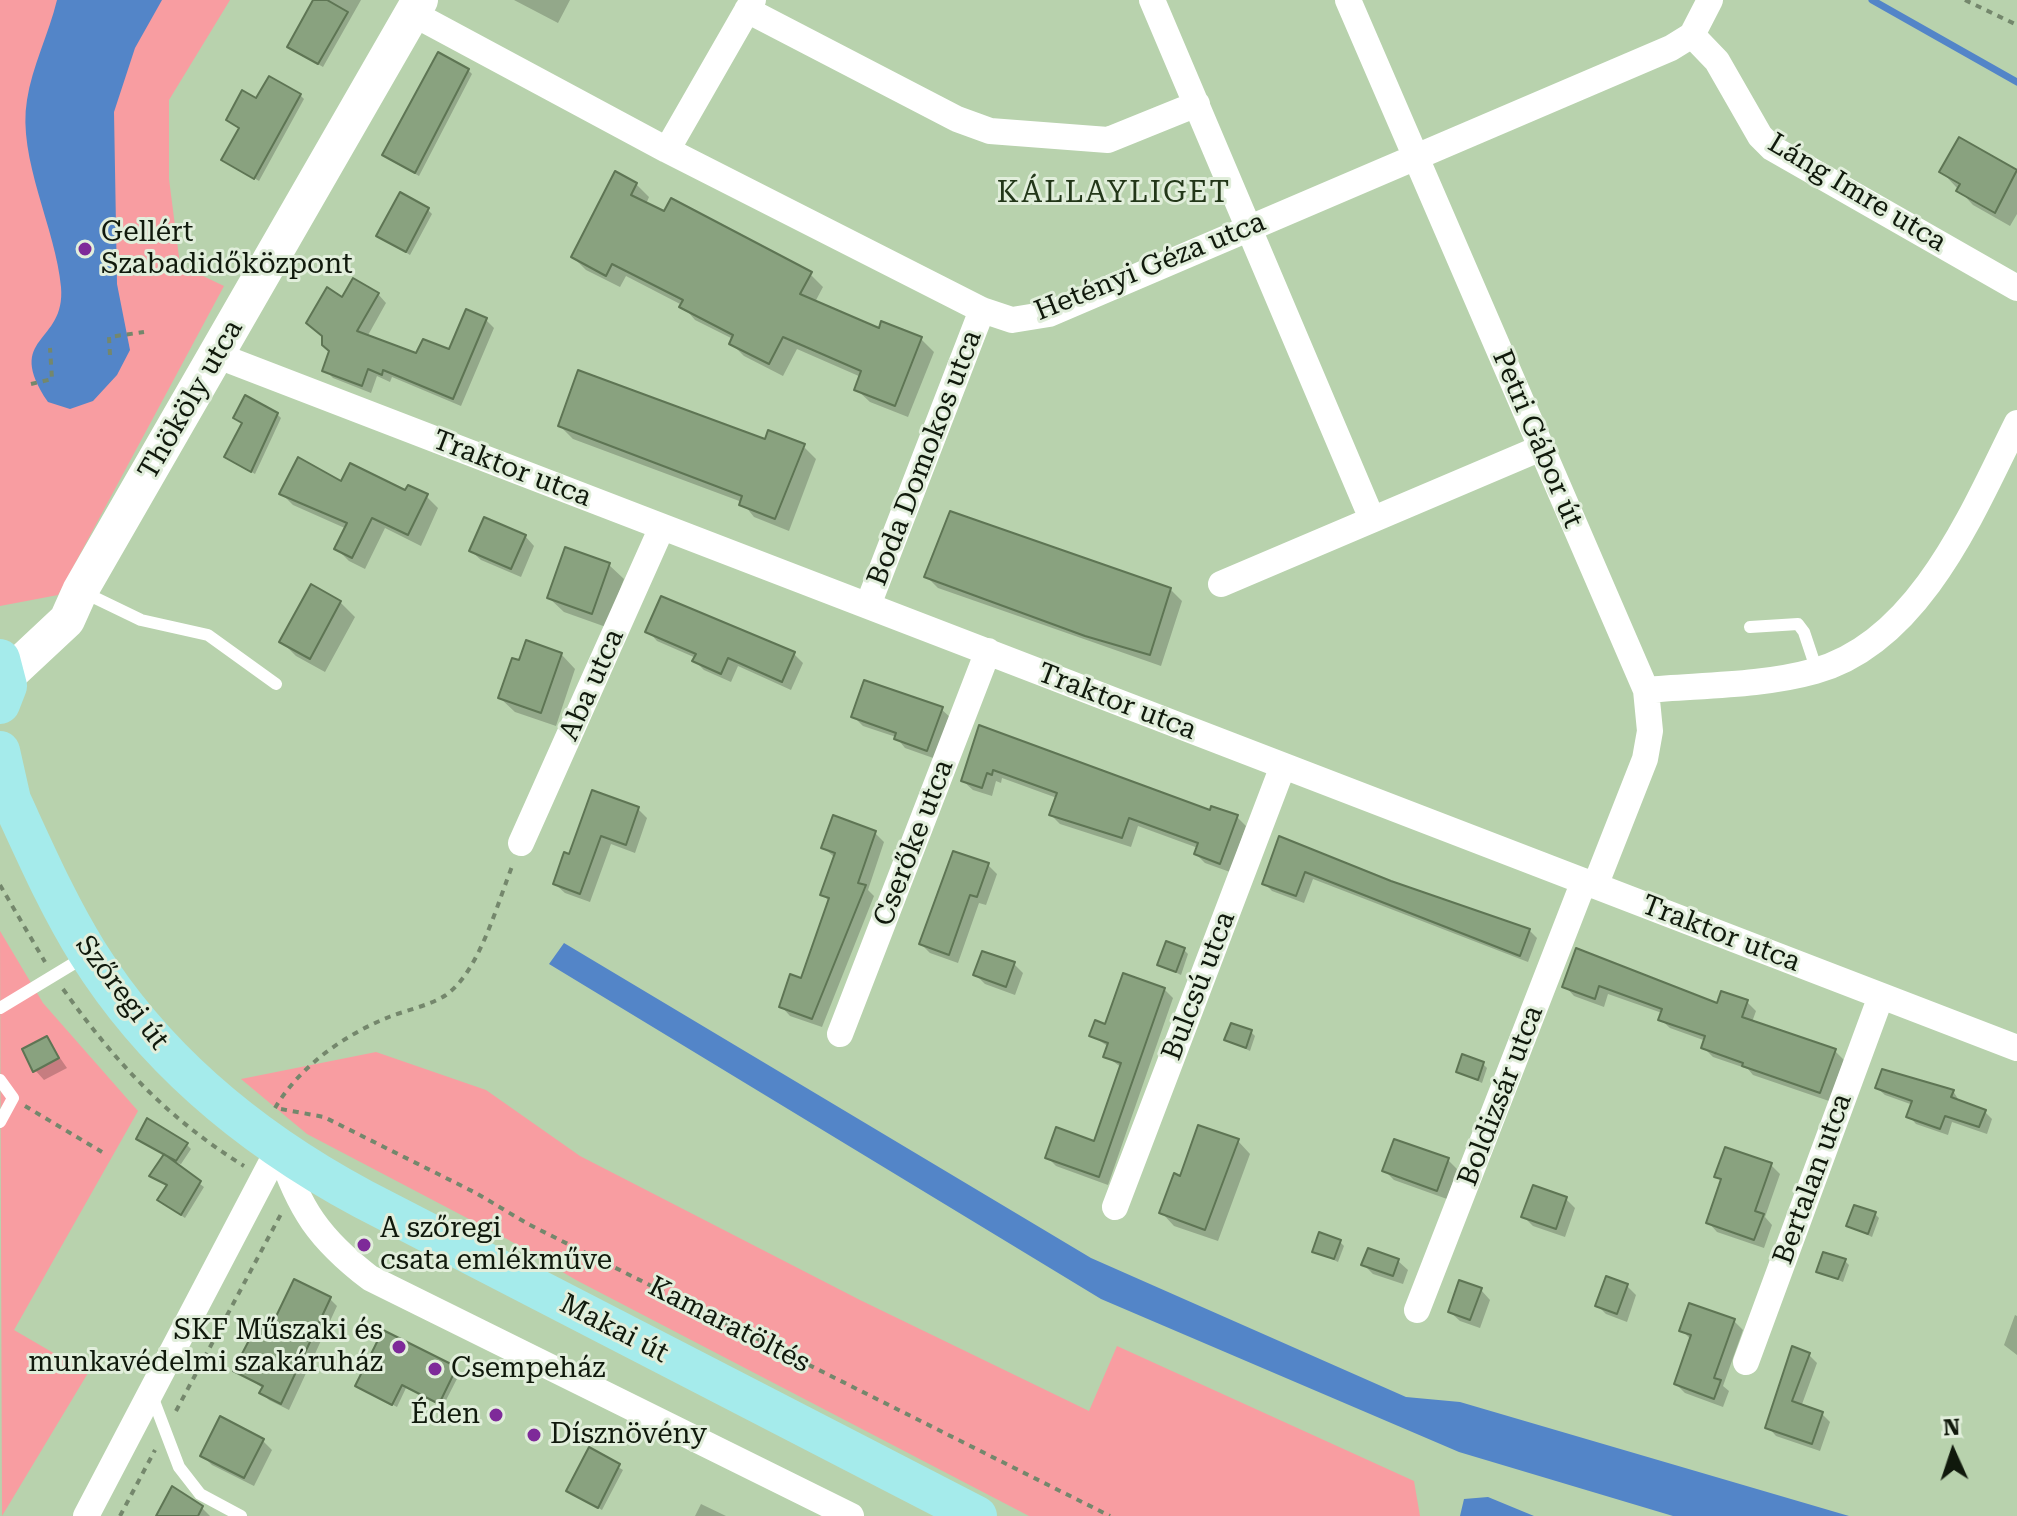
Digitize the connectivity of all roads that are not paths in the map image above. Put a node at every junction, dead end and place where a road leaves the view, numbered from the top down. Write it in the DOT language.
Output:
graph roads {
  1 [pos="1152,0"];
  2 [pos="1348,0"];
  3 [pos="1710,0"];
  4 [pos="750,5"];
  5 [pos="416,7"];
  6 [pos="1692,35"];
  7 [pos="1197,104"];
  8 [pos="667,150"];
  9 [pos="1416,158"];
  10 [pos="1250,229"];
  11 [pos="2017,288"];
  12 [pos="982,310"];
  13 [pos="216,355"];
  14 [pos="2017,423"];
  15 [pos="1541,448"];
  16 [pos="1372,519"];
  17 [pos="662,527"];
  18 [pos="1221,584"];
  19 [pos="80,591"];
  20 [pos="868,605"];
  21 [pos="1750,627"];
  22 [pos="988,651"];
  23 [pos="2,671"];
  24 [pos="1817,671"];
  25 [pos="276,684"];
  26 [pos="1646,690"];
  27 [pos="0,751"];
  28 [pos="1283,766"];
  29 [pos="5,793"];
  30 [pos="521,843"];
  31 [pos="1590,883"];
  32 [pos="89,955"];
  33 [pos="1881,996"];
  34 [pos="0,1008"];
  35 [pos="840,1034"];
  36 [pos="2017,1048"];
  37 [pos="0,1080"];
  38 [pos="0,1122"];
  39 [pos="271,1163"];
  40 [pos="1115,1207"];
  41 [pos="1417,1310"];
  42 [pos="1746,1362"];
  43 [pos="150,1393"];
  44 [pos="86,1516"];
  45 [pos="241,1516"];
  46 [pos="851,1516"];
  47 [pos="977,1516"];
  1 -- 7 [label="street"];
  2 -- 9 [label="street, Petri Gábor út"];
  3 -- 6 [label="street"];
  4 -- 7 [label="street"];
  4 -- 8 [label="street"];
  5 -- 8 [label="street, Hetényi Géza utca"];
  5 -- 13 [label="street, Thököly utca"];
  6 -- 9 [label="street, Hetényi Géza utca"];
  6 -- 11 [label="street, Láng Imre utca"];
  7 -- 10 [label="street"];
  8 -- 12 [label="street, Hetényi Géza utca"];
  9 -- 10 [label="street, Hetényi Géza utca"];
  9 -- 15 [label="street, Petri Gábor út"];
  10 -- 12 [label="street, Hetényi Géza utca"];
  10 -- 16 [label="street"];
  12 -- 20 [label="street, Boda Domokos utca"];
  13 -- 17 [label="street, Traktor utca"];
  13 -- 19 [label="street, Thököly utca"];
  14 -- 24 [label="street"];
  15 -- 16 [label="street"];
  15 -- 26 [label="street, Petri Gábor út"];
  16 -- 18 [label="street"];
  17 -- 20 [label="street, Traktor utca"];
  17 -- 30 [label="street, Aba utca"];
  19 -- 23 [label="street, Thököly utca"];
  19 -- 25 [label="lane"];
  20 -- 22 [label="street, Traktor utca"];
  21 -- 24 [label="lane"];
  22 -- 28 [label="street, Traktor utca"];
  22 -- 35 [label="street, Cserőke utca"];
  24 -- 26 [label="street"];
  26 -- 31 [label="street, Petri Gábor út"];
  27 -- 29 [label="main road, Szőregi út"];
  28 -- 31 [label="street, Traktor utca"];
  28 -- 40 [label="street, Bulcsú utca"];
  29 -- 32 [label="main road, Szőregi út"];
  31 -- 33 [label="street, Traktor utca"];
  31 -- 41 [label="street, Boldizsár utca"];
  32 -- 34 [label="lane"];
  32 -- 39 [label="main road, Szőregi út"];
  33 -- 36 [label="street, Traktor utca"];
  33 -- 42 [label="street, Bertalan utca"];
  37 -- 38 [label="lane"];
  39 -- 43 [label="street"];
  39 -- 46 [label="street"];
  39 -- 47 [label="main road, Makai út"];
  43 -- 44 [label="street"];
  43 -- 45 [label="lane"];
}
